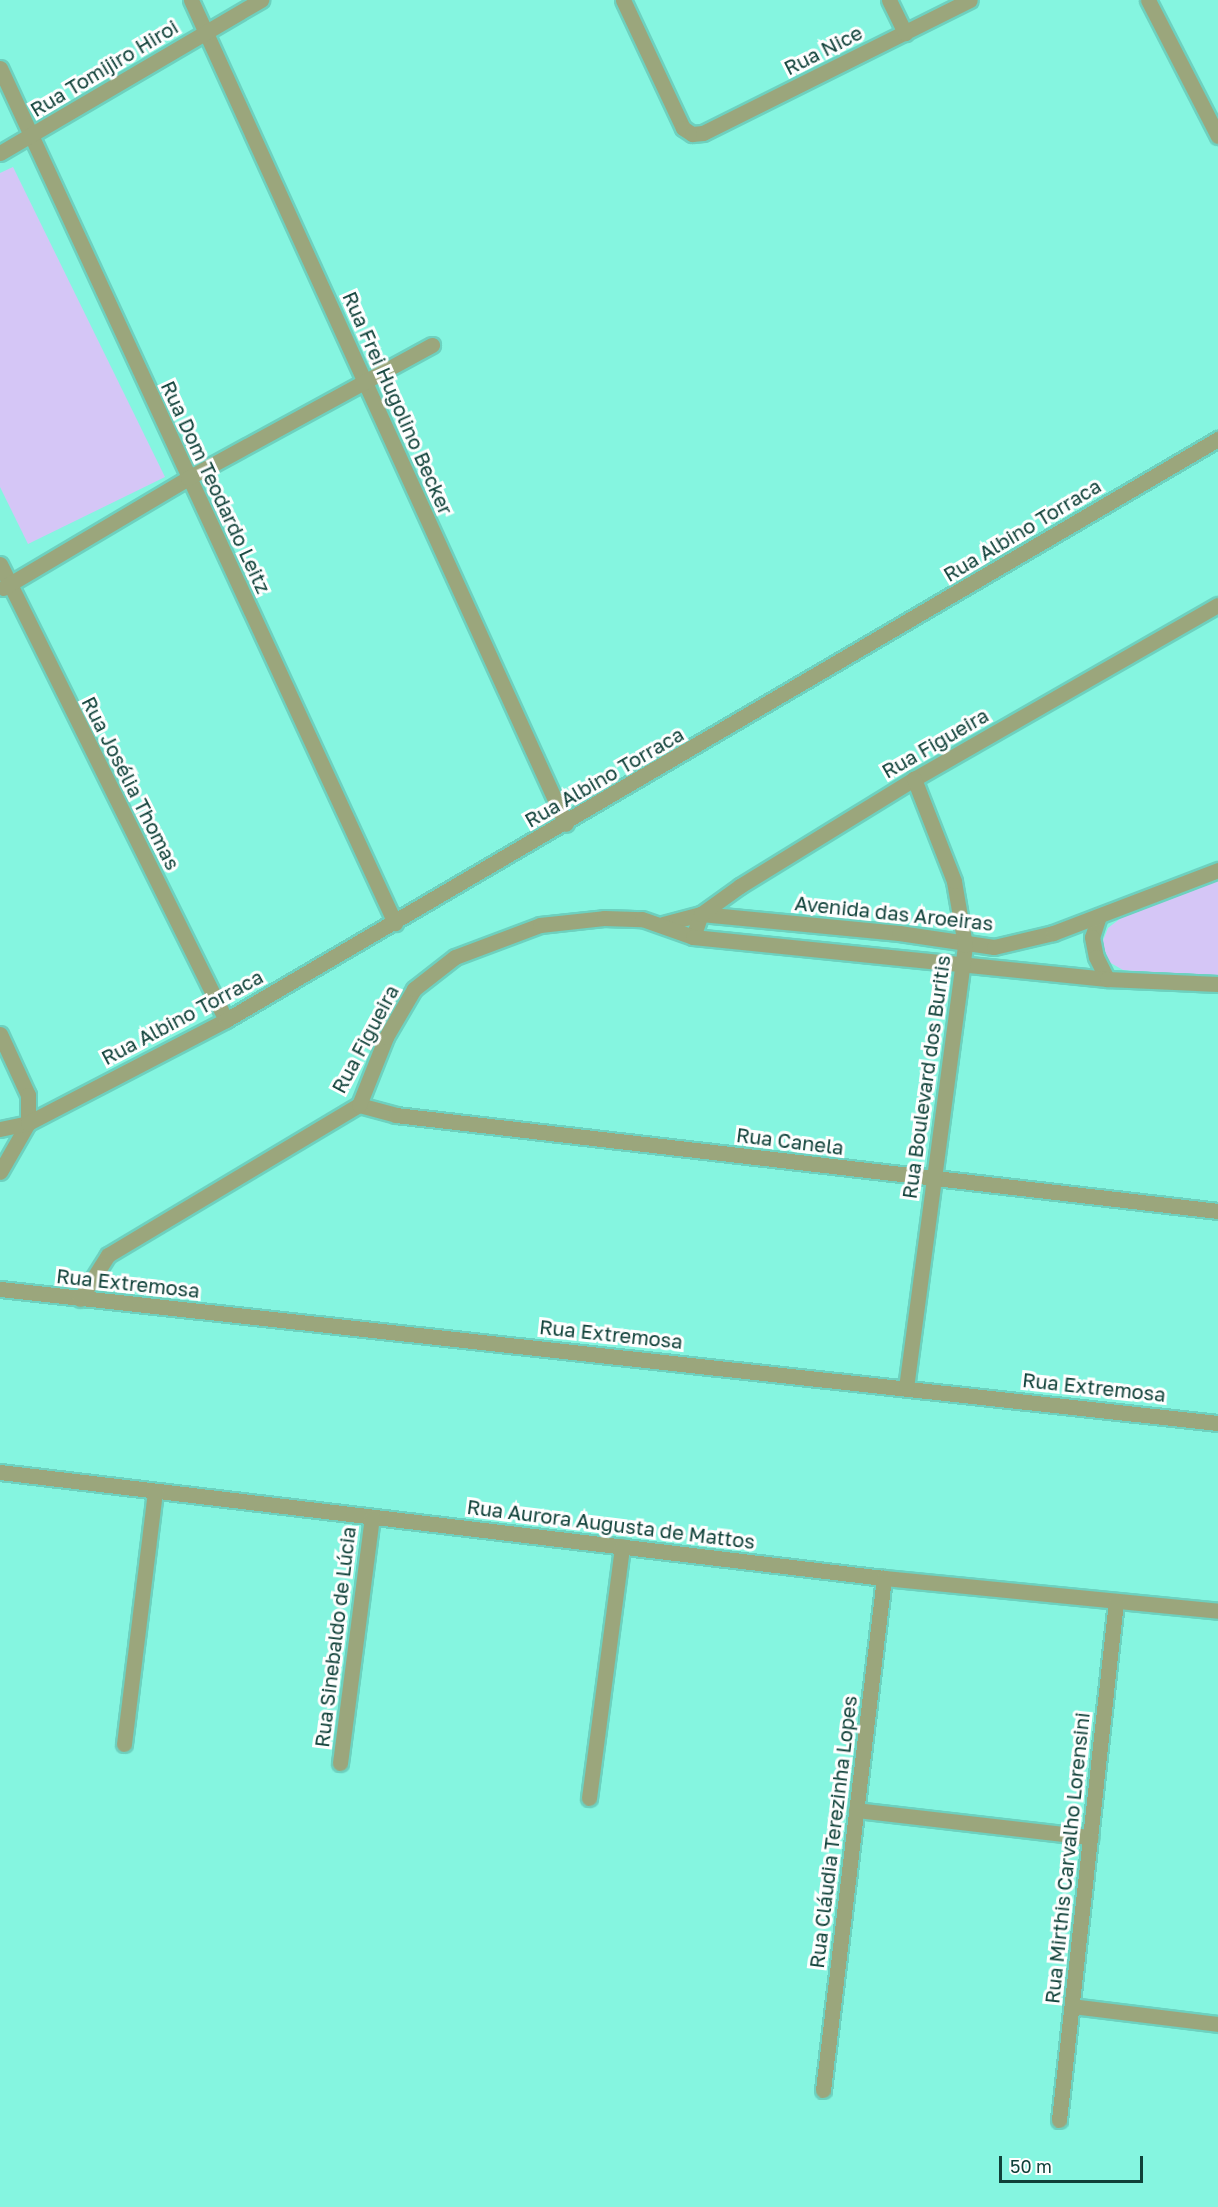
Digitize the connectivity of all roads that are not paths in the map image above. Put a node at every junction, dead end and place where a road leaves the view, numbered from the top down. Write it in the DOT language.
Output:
graph roads {
  1 [pos="191,0"];
  2 [pos="261,0"];
  3 [pos="623,0"];
  4 [pos="889,0"];
  5 [pos="970,0"];
  6 [pos="1148,0"];
  7 [pos="206,31"];
  8 [pos="905,33"];
  9 [pos="0,68"];
  10 [pos="32,136"];
  11 [pos="1218,136"];
  12 [pos="0,153"];
  13 [pos="432,345"];
  14 [pos="366,384"];
  15 [pos="1218,439"];
  16 [pos="188,478"];
  17 [pos="0,564"];
  18 [pos="4,587"];
  19 [pos="1218,605"];
  20 [pos="914,779"];
  21 [pos="566,824"];
  22 [pos="1218,870"];
  23 [pos="701,914"];
  24 [pos="1099,916"];
  25 [pos="395,922"];
  26 [pos="663,924"];
  27 [pos="693,938"];
  28 [pos="965,945"];
  29 [pos="963,963"];
  30 [pos="1107,979"];
  31 [pos="1218,984"];
  32 [pos="226,1020"];
  33 [pos="0,1034"];
  34 [pos="359,1106"];
  35 [pos="28,1123"];
  36 [pos="0,1129"];
  37 [pos="0,1172"];
  38 [pos="934,1179"];
  39 [pos="1218,1211"];
  40 [pos="0,1290"];
  41 [pos="80,1299"];
  42 [pos="906,1388"];
  43 [pos="1218,1423"];
  44 [pos="0,1472"];
  45 [pos="155,1492"];
  46 [pos="372,1517"];
  47 [pos="622,1546"];
  48 [pos="884,1578"];
  49 [pos="1116,1601"];
  50 [pos="1218,1611"];
  51 [pos="124,1744"];
  52 [pos="340,1763"];
  53 [pos="589,1798"];
  54 [pos="856,1810"];
  55 [pos="1090,1837"];
  56 [pos="1072,2006"];
  57 [pos="1218,2024"];
  58 [pos="823,2090"];
  59 [pos="1059,2120"];
  1 -- 7 [label="street, Rua Frei Hugolino Becker"];
  2 -- 7 [label="street, Rua Tomijiro Hiroi"];
  3 -- 8 [label="street, Rua Nice"];
  4 -- 8 [label="street"];
  5 -- 8 [label="street, Rua Nice"];
  6 -- 11 [label="street"];
  7 -- 10 [label="street, Rua Tomijiro Hiroi"];
  7 -- 14 [label="street, Rua Frei Hugolino Becker"];
  9 -- 10 [label="street, Rua Dom Teodardo Leitz"];
  10 -- 12 [label="street, Rua Tomijiro Hiroi"];
  10 -- 16 [label="street, Rua Dom Teodardo Leitz"];
  13 -- 14 [label="street"];
  14 -- 16 [label="street"];
  14 -- 21 [label="street, Rua Frei Hugolino Becker"];
  15 -- 21 [label="street, Rua Albino Torraca"];
  16 -- 18 [label="street"];
  16 -- 25 [label="street, Rua Dom Teodardo Leitz"];
  17 -- 18 [label="street, Rua Josélia Thomas"];
  18 -- 32 [label="street, Rua Josélia Thomas"];
  19 -- 20 [label="street, Rua Figueira"];
  20 -- 23 [label="street, Rua Figueira"];
  20 -- 28 [label="street, Rua Boulevard dos Buritis"];
  21 -- 25 [label="street, Rua Albino Torraca"];
  22 -- 24 [label="street, Avenida das Aroeiras"];
  23 -- 26 [label="street, Avenida das Aroeiras"];
  23 -- 27 [label="street"];
  23 -- 28 [label="street, Avenida das Aroeiras"];
  24 -- 28 [label="street, Avenida das Aroeiras"];
  24 -- 30 [label="street"];
  25 -- 32 [label="street, Rua Albino Torraca"];
  26 -- 27 [label="street"];
  26 -- 34 [label="street, Rua Figueira"];
  27 -- 29 [label="street"];
  28 -- 29 [label="street, Rua Boulevard dos Buritis"];
  29 -- 30 [label="street"];
  29 -- 38 [label="street, Rua Boulevard dos Buritis"];
  30 -- 31 [label="street"];
  32 -- 35 [label="street, Rua Albino Torraca"];
  33 -- 35 [label="street"];
  34 -- 38 [label="street, Rua Canela"];
  34 -- 41 [label="street, Rua Figueira"];
  35 -- 36 [label="street, Rua Albino Torraca"];
  35 -- 37 [label="street"];
  38 -- 39 [label="street, Rua Canela"];
  38 -- 42 [label="street, Rua Boulevard dos Buritis"];
  40 -- 41 [label="street, Rua Extremosa"];
  41 -- 42 [label="street, Rua Extremosa"];
  42 -- 43 [label="street, Rua Extremosa"];
  44 -- 45 [label="street, Rua Aurora Augusta de Mattos"];
  45 -- 46 [label="street, Rua Aurora Augusta de Mattos"];
  45 -- 51 [label="street"];
  46 -- 47 [label="street, Rua Aurora Augusta de Mattos"];
  46 -- 52 [label="street, Rua Sinebaldo de Lúcia"];
  47 -- 48 [label="street, Rua Aurora Augusta de Mattos"];
  47 -- 53 [label="street"];
  48 -- 49 [label="street, Rua Aurora Augusta de Mattos"];
  48 -- 54 [label="street, Rua Cláudia Terezinha Lopes"];
  49 -- 50 [label="street, Rua Aurora Augusta de Mattos"];
  49 -- 55 [label="street, Rua Mirthis Carvalho Lorensini"];
  54 -- 55 [label="street"];
  54 -- 58 [label="street, Rua Cláudia Terezinha Lopes"];
  55 -- 56 [label="street, Rua Mirthis Carvalho Lorensini"];
  56 -- 57 [label="street"];
  56 -- 59 [label="street, Rua Mirthis Carvalho Lorensini"];
}
